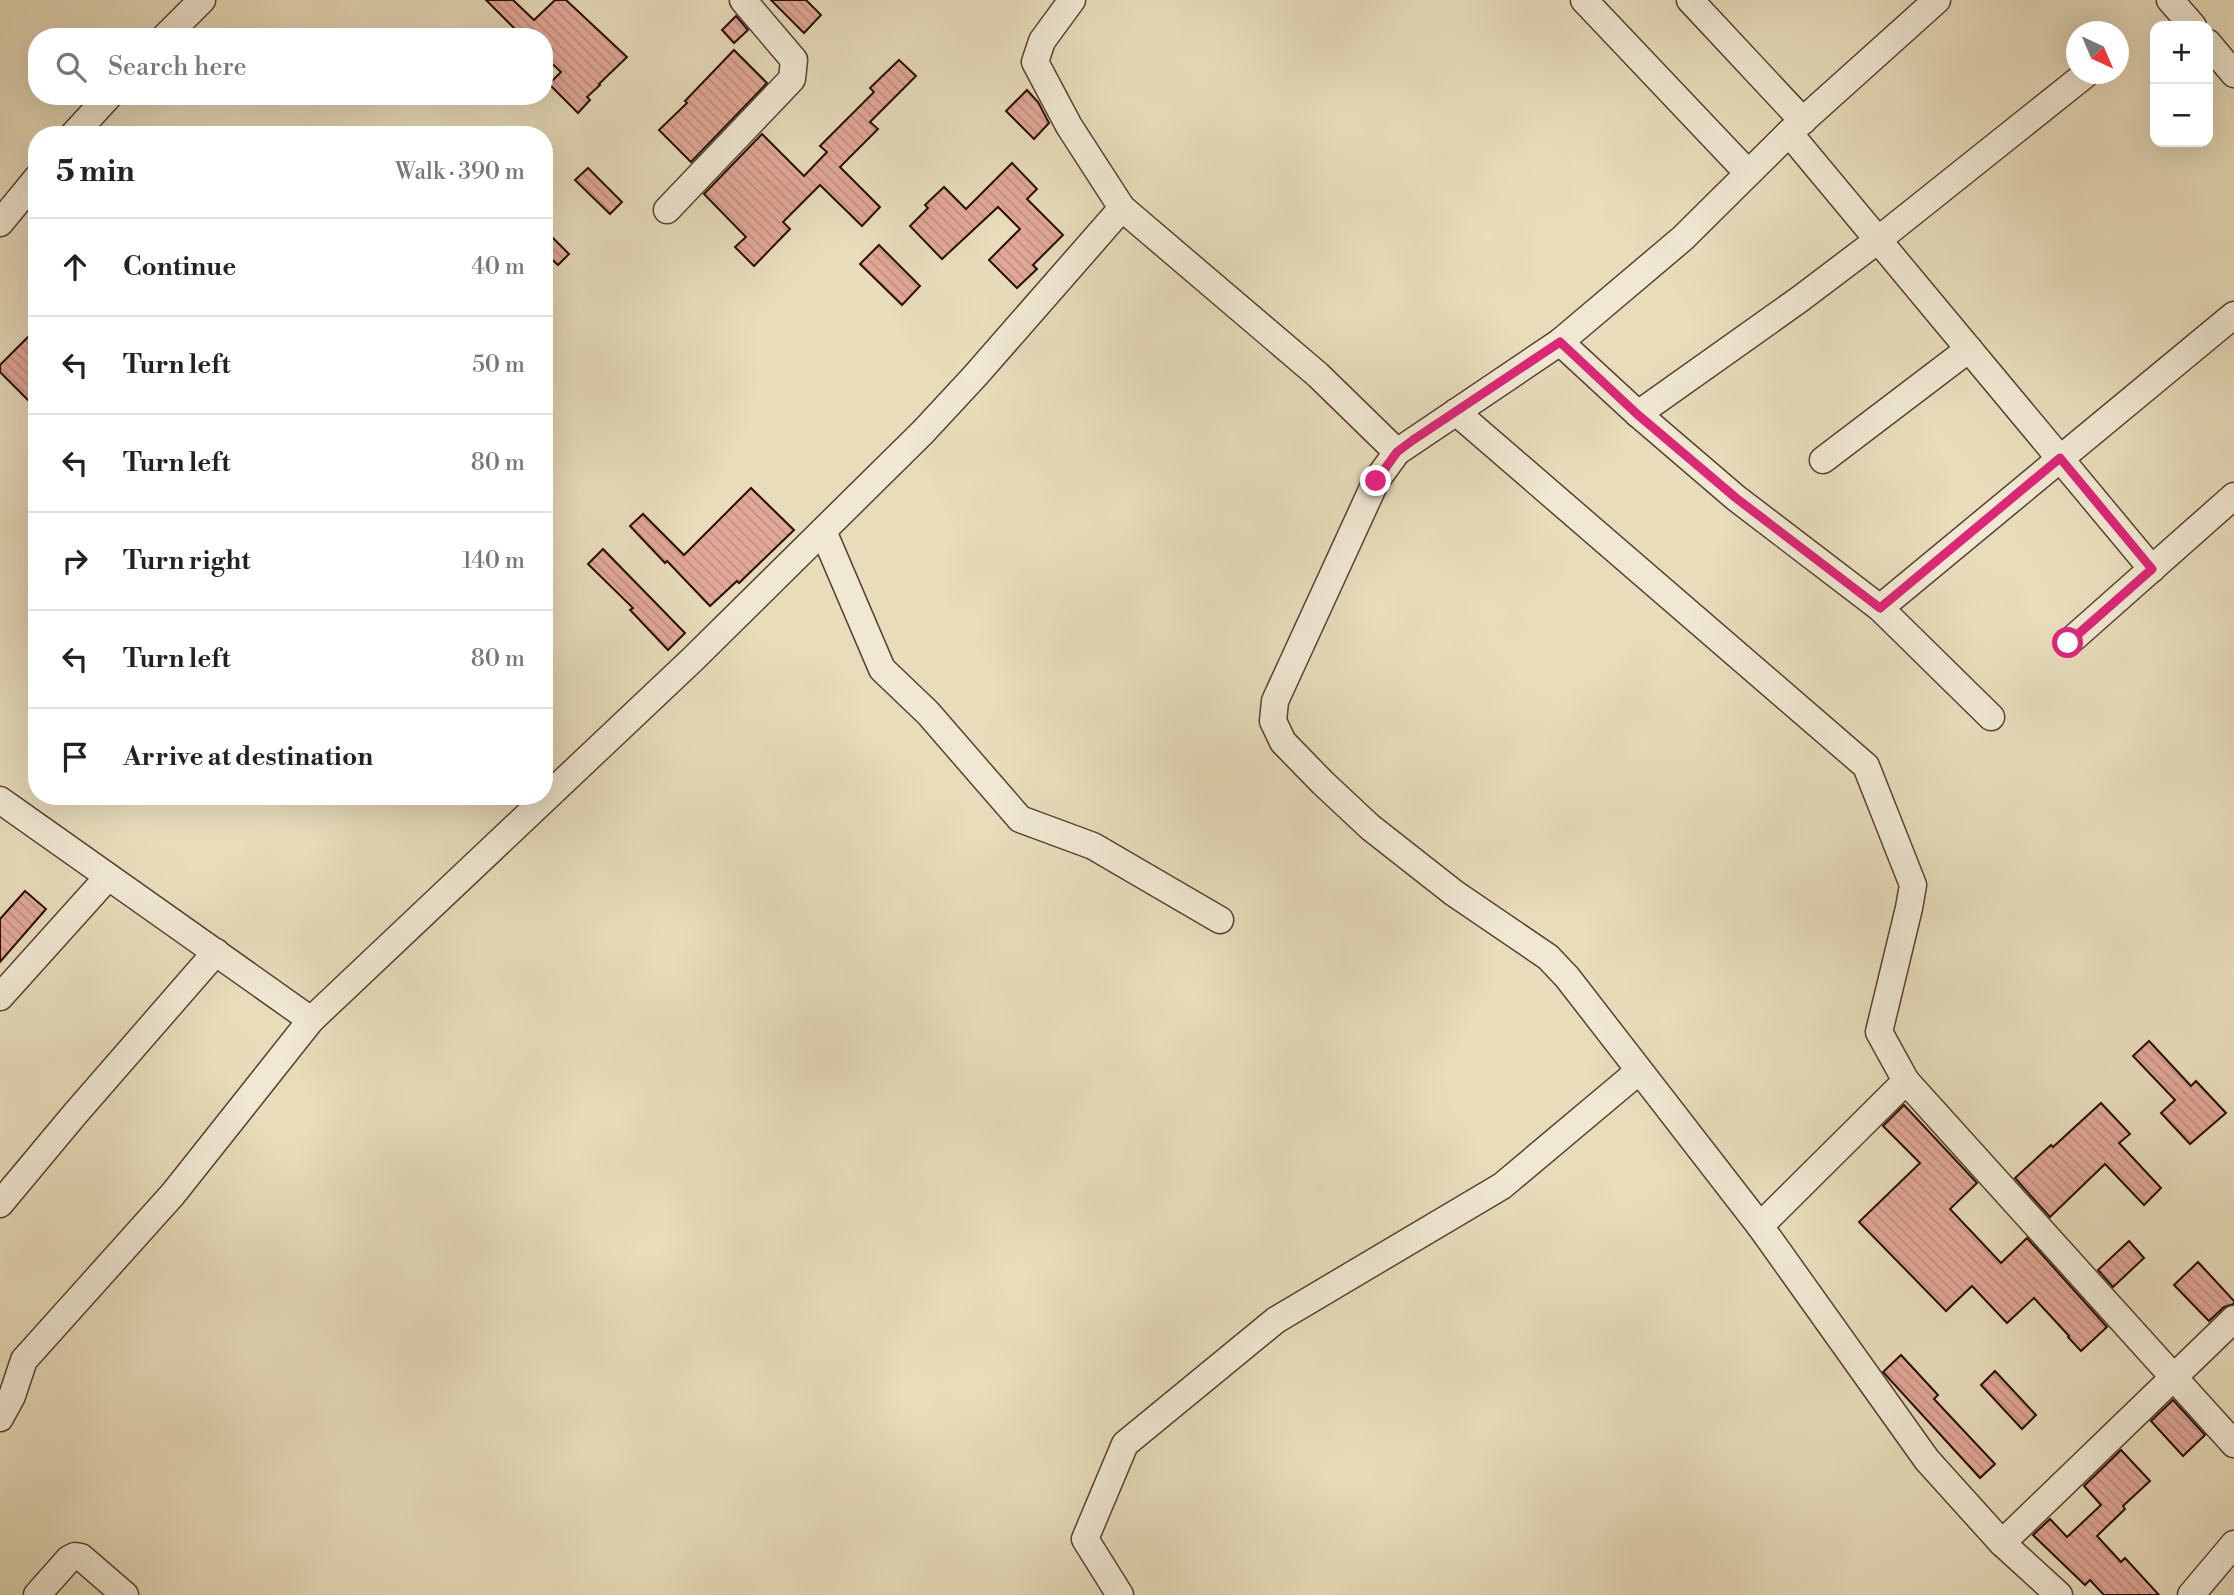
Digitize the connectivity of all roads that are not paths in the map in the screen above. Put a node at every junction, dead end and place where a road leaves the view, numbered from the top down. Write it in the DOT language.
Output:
graph roads {
  1 [pos="202,0"];
  2 [pos="743,0"];
  3 [pos="1072,0"];
  4 [pos="1584,0"];
  5 [pos="1690,0"];
  6 [pos="1937,0"];
  7 [pos="2170,0"];
  8 [pos="2189,21"];
  9 [pos="174,28"];
  10 [pos="2213,49"];
  11 [pos="2234,74"];
  12 [pos="2073,84"];
  13 [pos="101,105"];
  14 [pos="81,126"];
  15 [pos="1796,127"];
  16 [pos="1748,173"];
  17 [pos="28,189"];
  18 [pos="1122,208"];
  19 [pos="667,210"];
  20 [pos="0,223"];
  21 [pos="1878,240"];
  22 [pos="2234,315"];
  23 [pos="1560,342"];
  24 [pos="1969,349"];
  25 [pos="1456,412"];
  26 [pos="1637,414"];
  27 [pos="1397,452"];
  28 [pos="2060,458"];
  29 [pos="1823,460"];
  30 [pos="2234,496"];
  31 [pos="823,531"];
  32 [pos="2152,569"];
  33 [pos="1880,608"];
  34 [pos="2068,643"];
  35 [pos="1991,717"];
  36 [pos="553,792"];
  37 [pos="0,800"];
  38 [pos="539,805"];
  39 [pos="108,877"];
  40 [pos="1220,920"];
  41 [pos="216,952"];
  42 [pos="0,998"];
  43 [pos="312,1020"];
  44 [pos="1639,1071"];
  45 [pos="1906,1081"];
  46 [pos="0,1204"];
  47 [pos="1760,1226"];
  48 [pos="2234,1319"];
  49 [pos="2174,1377"];
  50 [pos="0,1418"];
  51 [pos="2234,1444"];
  52 [pos="2002,1543"];
  53 [pos="2234,1544"];
  54 [pos="37,1595"];
  55 [pos="125,1595"];
  56 [pos="1120,1595"];
  57 [pos="2059,1595"];
  58 [pos="2191,1595"];
  1 -- 9 [label="street"];
  2 -- 19 [label="street"];
  3 -- 18 [label="street"];
  4 -- 16 [label="street"];
  5 -- 15 [label="street"];
  6 -- 15 [label="street"];
  7 -- 8 [label="street"];
  10 -- 11 [label="street"];
  12 -- 21 [label="street"];
  13 -- 14 [label="street"];
  15 -- 16 [label="street"];
  15 -- 21 [label="street"];
  16 -- 23 [label="street"];
  17 -- 20 [label="street"];
  18 -- 27 [label="street"];
  18 -- 31 [label="street"];
  21 -- 24 [label="street"];
  21 -- 26 [label="street"];
  22 -- 28 [label="street"];
  23 -- 25 [label="street"];
  23 -- 26 [label="street"];
  24 -- 28 [label="street"];
  24 -- 29 [label="street"];
  25 -- 27 [label="street"];
  25 -- 45 [label="street"];
  26 -- 33 [label="street"];
  27 -- 44 [label="street"];
  28 -- 32 [label="street"];
  28 -- 33 [label="street"];
  30 -- 32 [label="street"];
  31 -- 36 [label="street"];
  31 -- 40 [label="street"];
  32 -- 34 [label="street"];
  33 -- 35 [label="street"];
  37 -- 39 [label="street"];
  38 -- 43 [label="street"];
  39 -- 41 [label="street"];
  39 -- 42 [label="street"];
  41 -- 43 [label="street"];
  41 -- 46 [label="street"];
  43 -- 50 [label="street"];
  44 -- 47 [label="street"];
  44 -- 56 [label="street"];
  45 -- 47 [label="street"];
  45 -- 49 [label="street"];
  47 -- 52 [label="street"];
  48 -- 49 [label="street"];
  49 -- 51 [label="street"];
  49 -- 52 [label="street"];
  52 -- 57 [label="street"];
  53 -- 58 [label="street"];
  54 -- 55 [label="street"];
}
